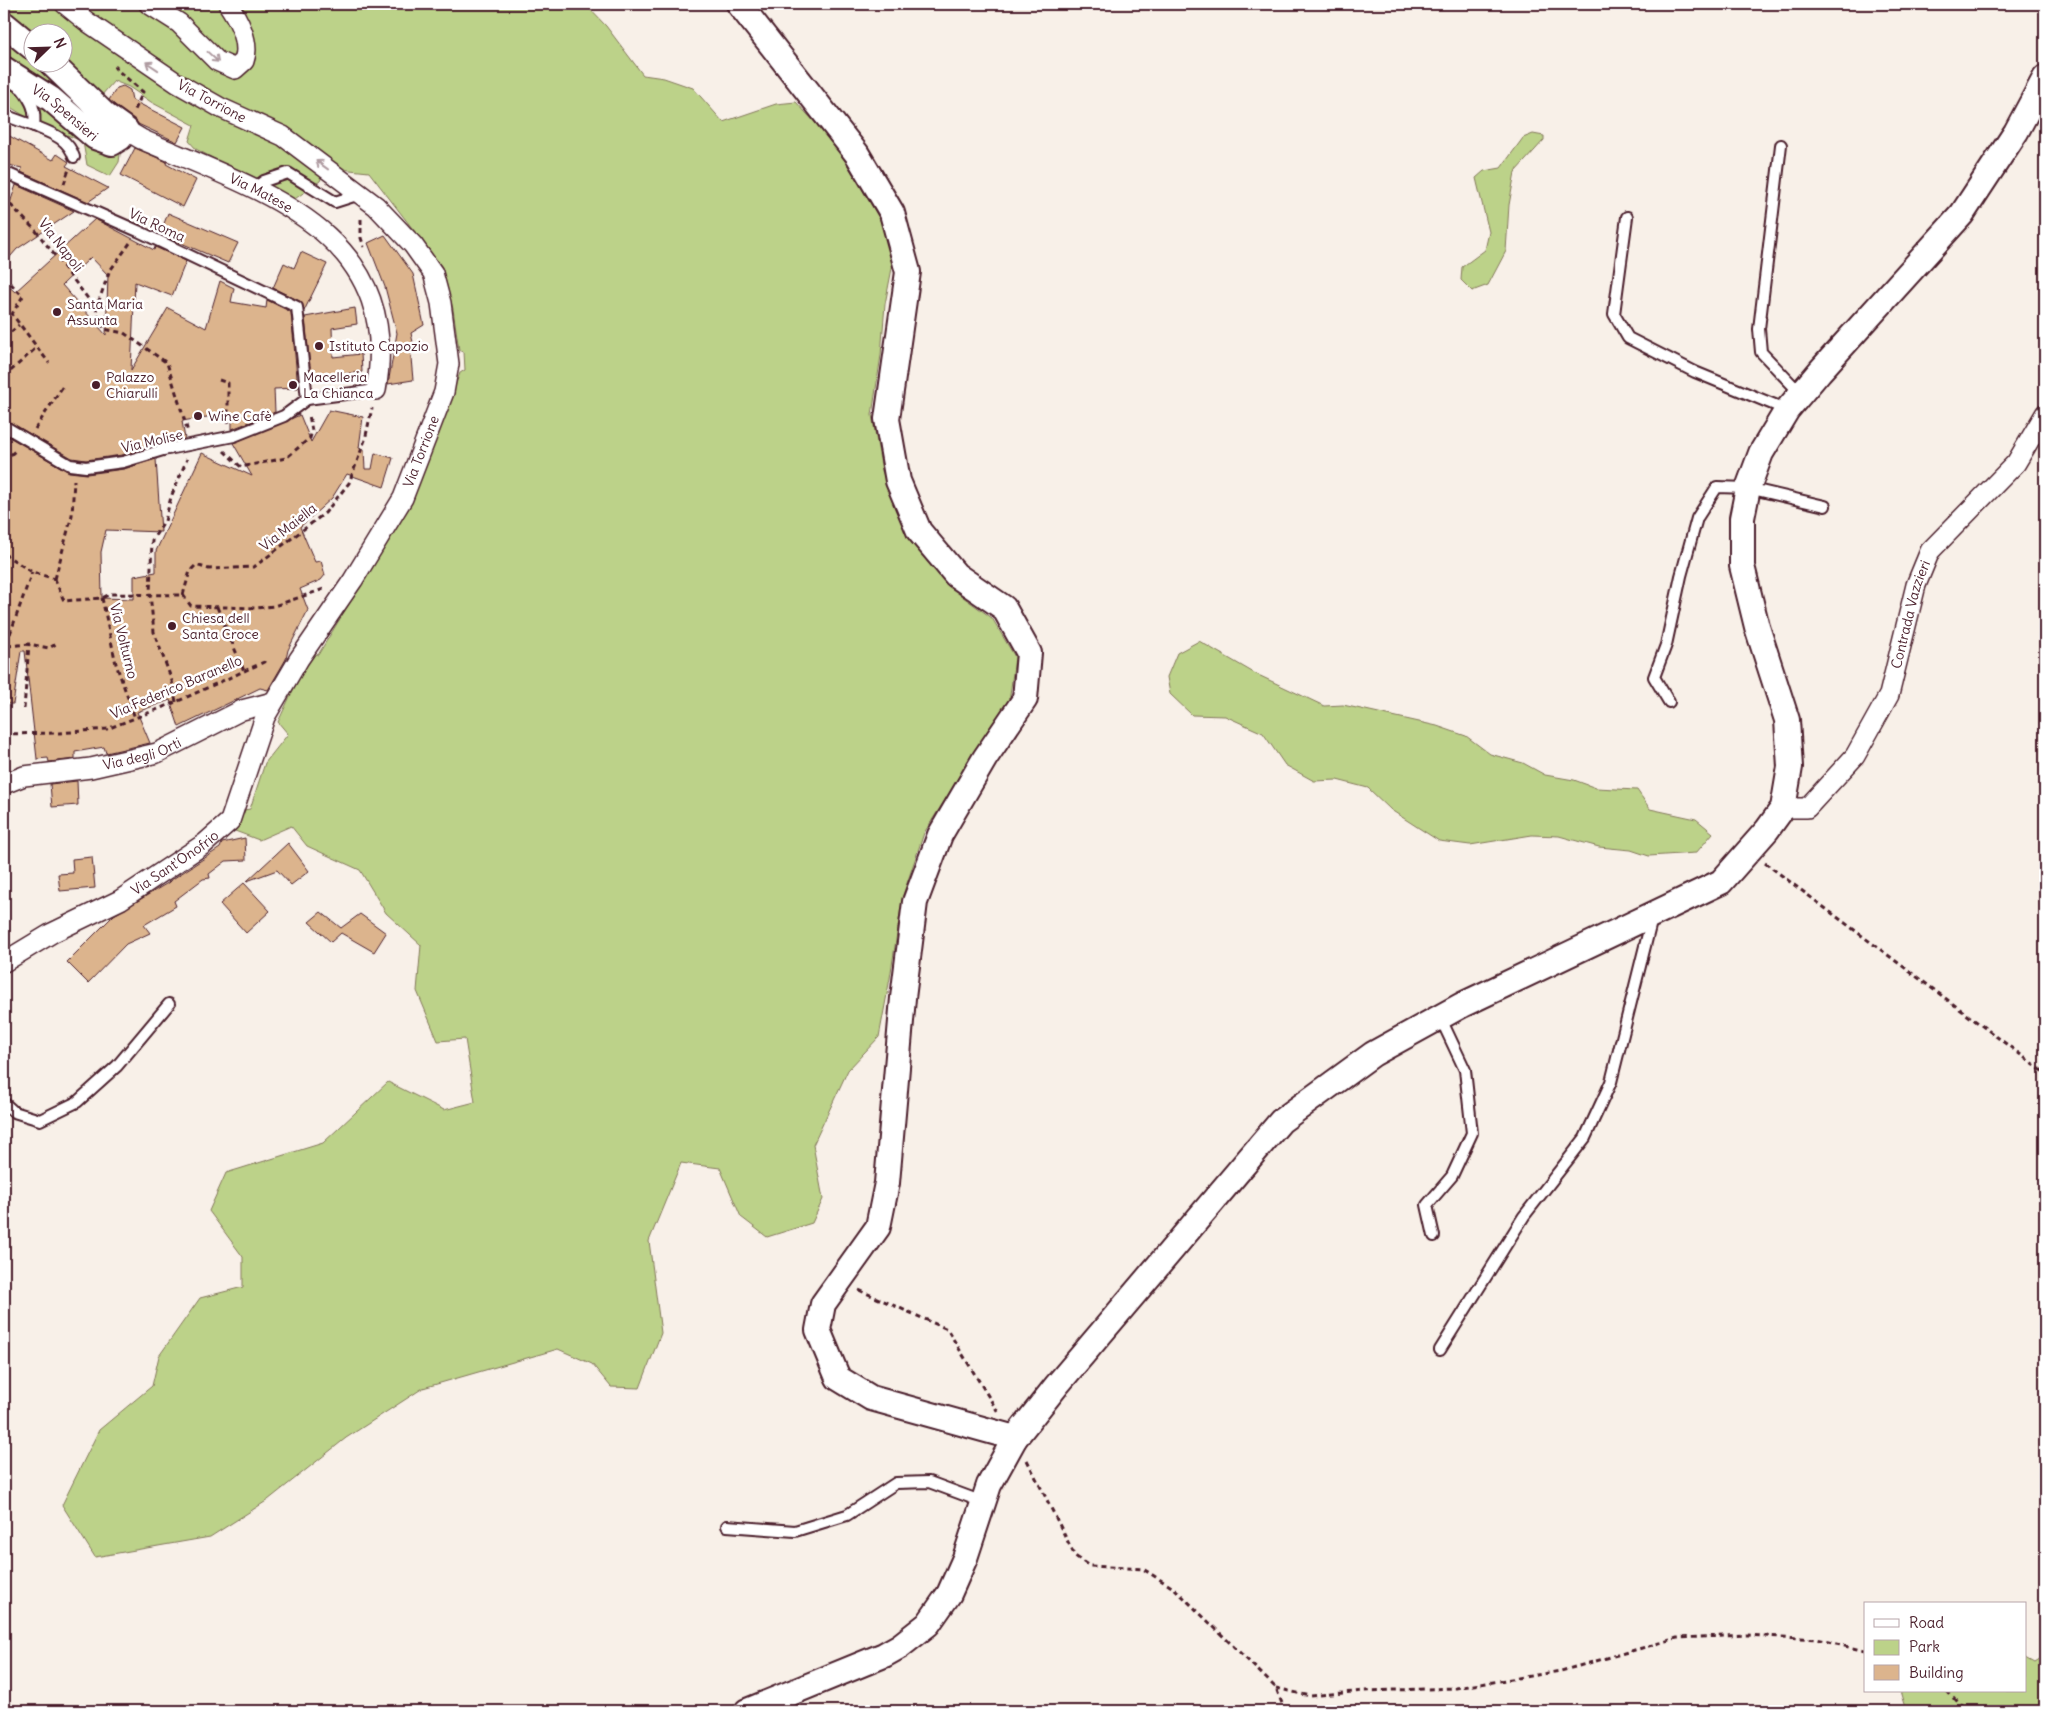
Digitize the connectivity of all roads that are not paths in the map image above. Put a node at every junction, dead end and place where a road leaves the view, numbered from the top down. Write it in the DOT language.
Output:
graph roads {
  1 [pos="65,4"];
  2 [pos="149,4"];
  3 [pos="228,4"];
  4 [pos="739,4"];
  5 [pos="4,24"];
  6 [pos="22,39"];
  7 [pos="7,71"];
  8 [pos="60,72"];
  9 [pos="2045,78"];
  10 [pos="5,114"];
  11 [pos="34,126"];
  12 [pos="126,130"];
  13 [pos="1782,145"];
  14 [pos="74,157"];
  15 [pos="4,172"];
  16 [pos="254,188"];
  17 [pos="362,193"];
  18 [pos="1627,216"];
  19 [pos="376,390"];
  20 [pos="307,399"];
  21 [pos="1794,402"];
  22 [pos="2045,414"];
  23 [pos="4,426"];
  24 [pos="1748,488"];
  25 [pos="1825,506"];
  26 [pos="274,702"];
  27 [pos="1669,702"];
  28 [pos="4,784"];
  29 [pos="1783,808"];
  30 [pos="1652,914"];
  31 [pos="4,962"];
  32 [pos="169,1004"];
  33 [pos="1440,1017"];
  34 [pos="4,1103"];
  35 [pos="1434,1236"];
  36 [pos="1440,1350"];
  37 [pos="1015,1438"];
  38 [pos="983,1502"];
  39 [pos="727,1526"];
  40 [pos="747,1711"];
  17 -- 1 [label="street, Via Torrione, one-way"];
  2 -- 3 [label="street, one-way"];
  4 -- 37 [label="street"];
  5 -- 6 [label="street"];
  7 -- 11 [label="lane"];
  7 -- 12 [label="street, Via Spensieri"];
  8 -- 12 [label="street, Via Matese"];
  9 -- 21 [label="street"];
  10 -- 11 [label="lane"];
  11 -- 14 [label="lane"];
  12 -- 16 [label="street, Via Matese"];
  13 -- 21 [label="lane"];
  15 -- 20 [label="lane, Via Roma"];
  16 -- 17 [label="lane"];
  16 -- 19 [label="street, Via Matese"];
  17 -- 26 [label="street, Via Torrione"];
  18 -- 21 [label="lane"];
  19 -- 20 [label="lane"];
  20 -- 23 [label="lane, Via Molise"];
  21 -- 24 [label="street"];
  22 -- 29 [label="street, Contrada Vazzieri"];
  24 -- 25 [label="lane"];
  24 -- 27 [label="lane"];
  24 -- 29 [label="street"];
  26 -- 28 [label="street, Via degli Orti"];
  26 -- 31 [label="street, Via Sant'Onofrio"];
  29 -- 30 [label="street"];
  30 -- 33 [label="street"];
  30 -- 36 [label="lane"];
  32 -- 34 [label="lane"];
  33 -- 35 [label="lane"];
  33 -- 37 [label="street"];
  37 -- 38 [label="street"];
  38 -- 39 [label="lane"];
  38 -- 40 [label="street"];
}
